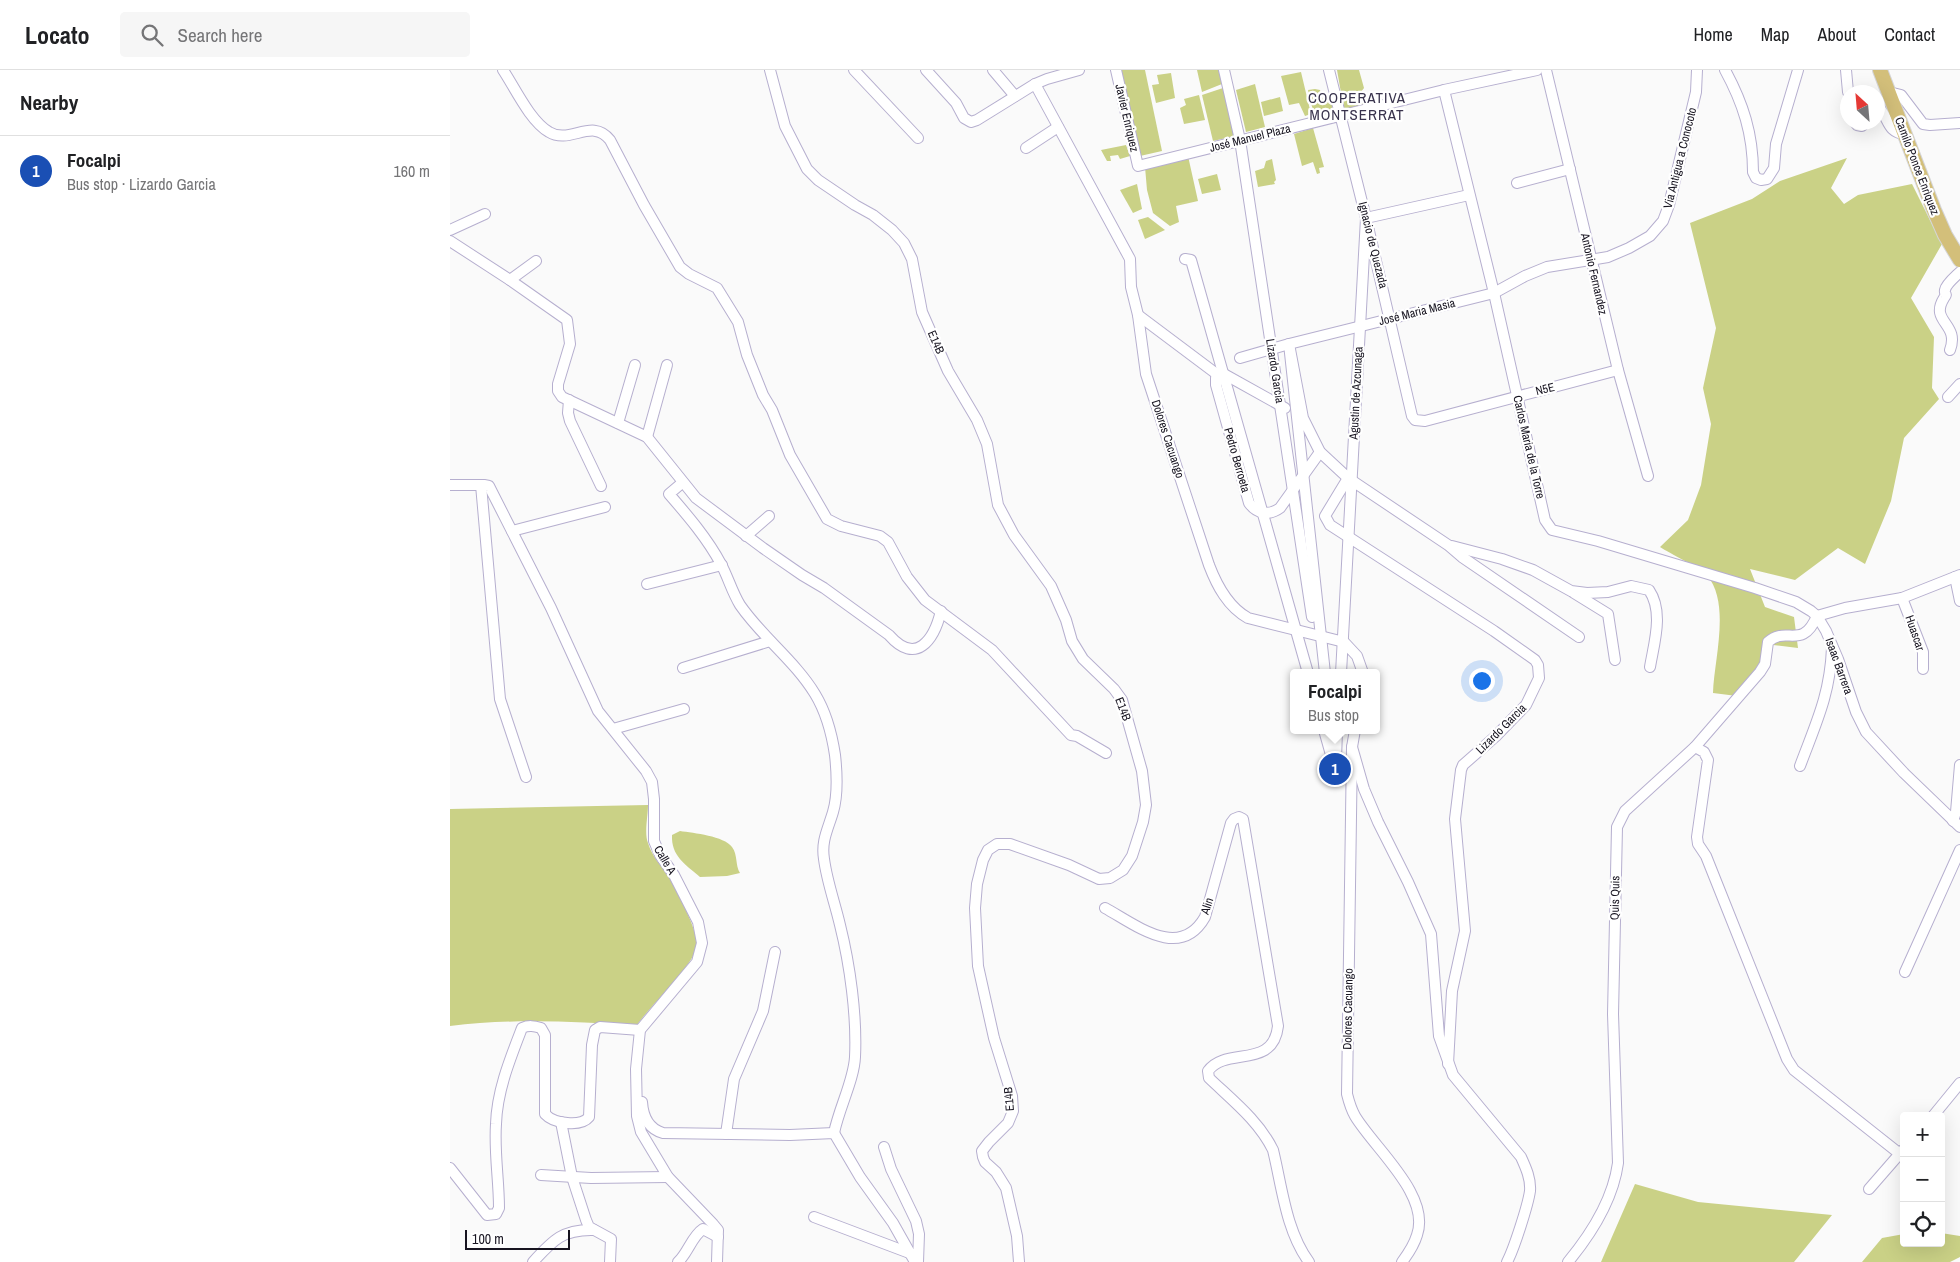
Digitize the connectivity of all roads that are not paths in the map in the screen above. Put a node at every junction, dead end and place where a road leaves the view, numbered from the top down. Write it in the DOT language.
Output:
graph roads {
  1 [pos="503,70"];
  2 [pos="770,70"];
  3 [pos="854,70"];
  4 [pos="926,70"];
  5 [pos="994,70"];
  6 [pos="1079,70"];
  7 [pos="1116,70"];
  8 [pos="1224,70"];
  9 [pos="1329,70"];
  10 [pos="1537,70"];
  11 [pos="1546,70"];
  12 [pos="1696,70"];
  13 [pos="1725,70"];
  14 [pos="1798,70"];
  15 [pos="1846,70"];
  16 [pos="1880,70"];
  17 [pos="1035,84"];
  18 [pos="1847,85"];
  19 [pos="1444,90"];
  20 [pos="1889,92"];
  21 [pos="1015,96"];
  22 [pos="1340,115"];
  23 [pos="1885,118"];
  24 [pos="1960,123"];
  25 [pos="1058,127"];
  26 [pos="1905,134"];
  27 [pos="918,138"];
  28 [pos="1240,140"];
  29 [pos="1026,148"];
  30 [pos="1138,166"];
  31 [pos="1570,169"];
  32 [pos="1517,182"];
  33 [pos="1469,195"];
  34 [pos="485,214"];
  35 [pos="1366,218"];
  36 [pos="450,230"];
  37 [pos="450,241"];
  38 [pos="1185,259"];
  39 [pos="1591,260"];
  40 [pos="1960,260"];
  41 [pos="536,261"];
  42 [pos="1960,272"];
  43 [pos="510,280"];
  44 [pos="1494,293"];
  45 [pos="1138,315"];
  46 [pos="1390,319"];
  47 [pos="1360,326"];
  48 [pos="1289,344"];
  49 [pos="1272,349"];
  50 [pos="1950,350"];
  51 [pos="1240,358"];
  52 [pos="636,365"];
  53 [pos="667,365"];
  54 [pos="1618,370"];
  55 [pos="1221,374"];
  56 [pos="1960,384"];
  57 [pos="1517,396"];
  58 [pos="1948,397"];
  59 [pos="569,400"];
  60 [pos="1280,405"];
  61 [pos="1300,416"];
  62 [pos="1415,420"];
  63 [pos="618,423"];
  64 [pos="646,438"];
  65 [pos="1320,452"];
  66 [pos="1304,475"];
  67 [pos="1648,476"];
  68 [pos="1350,479"];
  69 [pos="682,483"];
  70 [pos="450,485"];
  71 [pos="481,485"];
  72 [pos="601,486"];
  73 [pos="1293,490"];
  74 [pos="605,507"];
  75 [pos="1263,513"];
  76 [pos="769,516"];
  77 [pos="512,531"];
  78 [pos="746,536"];
  79 [pos="1348,537"];
  80 [pos="1448,545"];
  81 [pos="722,565"];
  82 [pos="1958,576"];
  83 [pos="647,584"];
  84 [pos="1571,591"];
  85 [pos="1902,598"];
  86 [pos="1960,601"];
  87 [pos="941,611"];
  88 [pos="1817,616"];
  89 [pos="1296,630"];
  90 [pos="1318,635"];
  91 [pos="1579,637"];
  92 [pos="770,641"];
  93 [pos="1342,642"];
  94 [pos="1832,645"];
  95 [pos="1615,660"];
  96 [pos="1650,667"];
  97 [pos="683,668"];
  98 [pos="1307,669"];
  99 [pos="1321,669"];
  100 [pos="1324,669"];
  101 [pos="1341,669"];
  102 [pos="1362,669"];
  103 [pos="1923,669"];
  104 [pos="684,709"];
  105 [pos="613,729"];
  106 [pos="1325,734"];
  107 [pos="1331,734"];
  108 [pos="1337,734"];
  109 [pos="1354,734"];
  110 [pos="1352,747"];
  111 [pos="1695,747"];
  112 [pos="1106,752"];
  113 [pos="1960,765"];
  114 [pos="1800,766"];
  115 [pos="1335,769"];
  116 [pos="526,777"];
  117 [pos="1957,824"];
  118 [pos="1960,850"];
  119 [pos="1105,908"];
  120 [pos="775,952"];
  121 [pos="1905,972"];
  122 [pos="640,1030"];
  123 [pos="1448,1064"];
  124 [pos="636,1070"];
  125 [pos="1960,1083"];
  126 [pos="1936,1112"];
  127 [pos="561,1122"];
  128 [pos="834,1133"];
  129 [pos="726,1134"];
  130 [pos="884,1147"];
  131 [pos="1900,1150"];
  132 [pos="1900,1154"];
  133 [pos="450,1168"];
  134 [pos="541,1175"];
  135 [pos="572,1177"];
  136 [pos="668,1177"];
  137 [pos="1869,1189"];
  138 [pos="814,1217"];
  139 [pos="598,1232"];
  140 [pos="718,1237"];
  141 [pos="915,1259"];
  142 [pos="533,1262"];
  143 [pos="610,1262"];
  144 [pos="678,1262"];
  145 [pos="718,1262"];
  146 [pos="1019,1262"];
  147 [pos="1309,1262"];
  148 [pos="1402,1262"];
  149 [pos="1507,1262"];
  150 [pos="1568,1262"];
  1 -- 87 [label="street"];
  2 -- 146 [label="street, E14B"];
  3 -- 27 [label="street"];
  4 -- 21 [label="street"];
  5 -- 21 [label="street"];
  6 -- 17 [label="street"];
  7 -- 30 [label="street, Javier Enriquez"];
  8 -- 28 [label="street, Lizardo Garcia"];
  9 -- 22 [label="street, Ignacio de Quezada"];
  10 -- 19 [label="street, José Manuel Plaza"];
  11 -- 31 [label="street, Antonio Fernandez"];
  12 -- 39 [label="street, Via Antigua a Conocoto"];
  13 -- 14 [label="street"];
  15 -- 18 [label="street"];
  16 -- 20 [label="main road, Camilo Ponce Enrìquez"];
  17 -- 21 [label="street"];
  17 -- 25 [label="street, Dolores Cacuango"];
  19 -- 22 [label="street, José Manuel Plaza"];
  19 -- 33 [label="street, Carlos Maria de la Torre"];
  20 -- 24 [label="street"];
  20 -- 26 [label="main road, Camilo Ponce Enrìquez"];
  22 -- 28 [label="street, José Manuel Plaza"];
  22 -- 35 [label="street, Ignacio de Quezada"];
  23 -- 26 [label="street"];
  25 -- 29 [label="street"];
  25 -- 45 [label="street, Dolores Cacuango"];
  26 -- 40 [label="main road, Camilo Ponce Enrìquez"];
  28 -- 30 [label="street, José Manuel Plaza"];
  28 -- 49 [label="street, Lizardo Garcia"];
  31 -- 32 [label="street"];
  31 -- 39 [label="street, Antonio Fernandez"];
  33 -- 35 [label="street"];
  33 -- 44 [label="street, Carlos Maria de la Torre"];
  34 -- 36 [label="street"];
  35 -- 46 [label="street, Ignacio de Quezada"];
  35 -- 47 [label="street, Agustin de Azcunaga"];
  37 -- 43 [label="street"];
  38 -- 55 [label="street"];
  39 -- 44 [label="street, José Maria Masia"];
  39 -- 54 [label="street, Antonio Fernandez"];
  41 -- 43 [label="street"];
  42 -- 50 [label="street"];
  43 -- 59 [label="street"];
  44 -- 46 [label="street, José Maria Masia"];
  44 -- 57 [label="street, Carlos Maria de la Torre"];
  45 -- 55 [label="street"];
  45 -- 89 [label="street, Dolores Cacuango"];
  46 -- 47 [label="street, José Maria Masia"];
  46 -- 62 [label="street, Ignacio de Quezada"];
  47 -- 48 [label="street, José Maria Masia"];
  47 -- 68 [label="street, Agustin de Azcunaga"];
  48 -- 49 [label="street, José Maria Masia"];
  48 -- 61 [label="street, Lizardo Garcia"];
  49 -- 51 [label="street, José Maria Masia"];
  49 -- 60 [label="street, Lizardo Garcia"];
  52 -- 63 [label="street"];
  53 -- 64 [label="street"];
  54 -- 57 [label="street, N5E"];
  54 -- 67 [label="street, Antonio Fernandez"];
  55 -- 60 [label="street"];
  55 -- 75 [label="street, Pedro Berroeta"];
  56 -- 58 [label="street"];
  57 -- 62 [label="street, N5E"];
  57 -- 88 [label="street, Carlos Maria de la Torre"];
  59 -- 63 [label="street"];
  59 -- 72 [label="street"];
  60 -- 61 [label="street"];
  60 -- 73 [label="street, Lizardo Garcia"];
  61 -- 65 [label="street, Lizardo Garcia"];
  61 -- 66 [label="street, Lizardo Garcia"];
  63 -- 64 [label="street"];
  64 -- 69 [label="street"];
  65 -- 66 [label="street"];
  65 -- 68 [label="street, Lizardo Garcia"];
  66 -- 73 [label="street"];
  66 -- 90 [label="street, Lizardo Garcia"];
  68 -- 79 [label="street, Agustin de Azcunaga"];
  68 -- 79 [label="street, Lizardo Garcia"];
  68 -- 80 [label="street, Lizardo Garcia"];
  69 -- 78 [label="street"];
  69 -- 81 [label="street"];
  70 -- 71 [label="street"];
  71 -- 77 [label="street, Calle A"];
  71 -- 116 [label="street"];
  73 -- 75 [label="street"];
  73 -- 90 [label="street, Lizardo Garcia"];
  74 -- 77 [label="street"];
  75 -- 89 [label="street"];
  76 -- 78 [label="street"];
  77 -- 105 [label="street, Calle A"];
  78 -- 87 [label="street"];
  79 -- 93 [label="street, Agustin de Azcunaga"];
  79 -- 123 [label="street, Lizardo Garcia"];
  80 -- 84 [label="street"];
  80 -- 91 [label="street, Lizardo Garcia"];
  81 -- 83 [label="street"];
  81 -- 92 [label="street"];
  82 -- 85 [label="street"];
  82 -- 86 [label="street"];
  84 -- 95 [label="street"];
  84 -- 96 [label="street"];
  85 -- 88 [label="street"];
  85 -- 103 [label="street, Huascar"];
  87 -- 112 [label="street"];
  88 -- 94 [label="street, Isaac Barrera"];
  88 -- 111 [label="street, Quis Quis"];
  89 -- 90 [label="street, Dolores Cacuango"];
  89 -- 98 [label="street"];
  90 -- 93 [label="street, Dolores Cacuango"];
  90 -- 99 [label="street, Lizardo Garcia"];
  90 -- 100 [label="street, Lizardo Garcia"];
  92 -- 97 [label="street"];
  92 -- 128 [label="street"];
  93 -- 101 [label="street, Agustin de Azcunaga"];
  93 -- 102 [label="street"];
  94 -- 114 [label="street"];
  94 -- 117 [label="street, Isaac Barrera"];
  104 -- 105 [label="street"];
  105 -- 122 [label="street, Calle A"];
  106 -- 115 [label="street"];
  107 -- 115 [label="street"];
  108 -- 115 [label="street"];
  109 -- 110 [label="street, Dolores Cacuango"];
  110 -- 123 [label="street"];
  110 -- 148 [label="street, Dolores Cacuango"];
  111 -- 131 [label="street"];
  111 -- 150 [label="street, Quis Quis"];
  113 -- 117 [label="street"];
  118 -- 121 [label="street"];
  119 -- 147 [label="street, Alin"];
  120 -- 129 [label="street"];
  122 -- 124 [label="street"];
  122 -- 127 [label="street"];
  123 -- 149 [label="street"];
  124 -- 129 [label="street"];
  124 -- 136 [label="street"];
  125 -- 126 [label="street"];
  127 -- 133 [label="street"];
  127 -- 135 [label="street"];
  128 -- 129 [label="street"];
  128 -- 141 [label="street"];
  130 -- 141 [label="street"];
  132 -- 137 [label="street"];
  134 -- 135 [label="street"];
  135 -- 136 [label="street"];
  135 -- 139 [label="street"];
  136 -- 140 [label="street"];
  138 -- 141 [label="street"];
  139 -- 142 [label="street"];
  139 -- 143 [label="street"];
  140 -- 144 [label="street"];
  140 -- 145 [label="street"];
}
